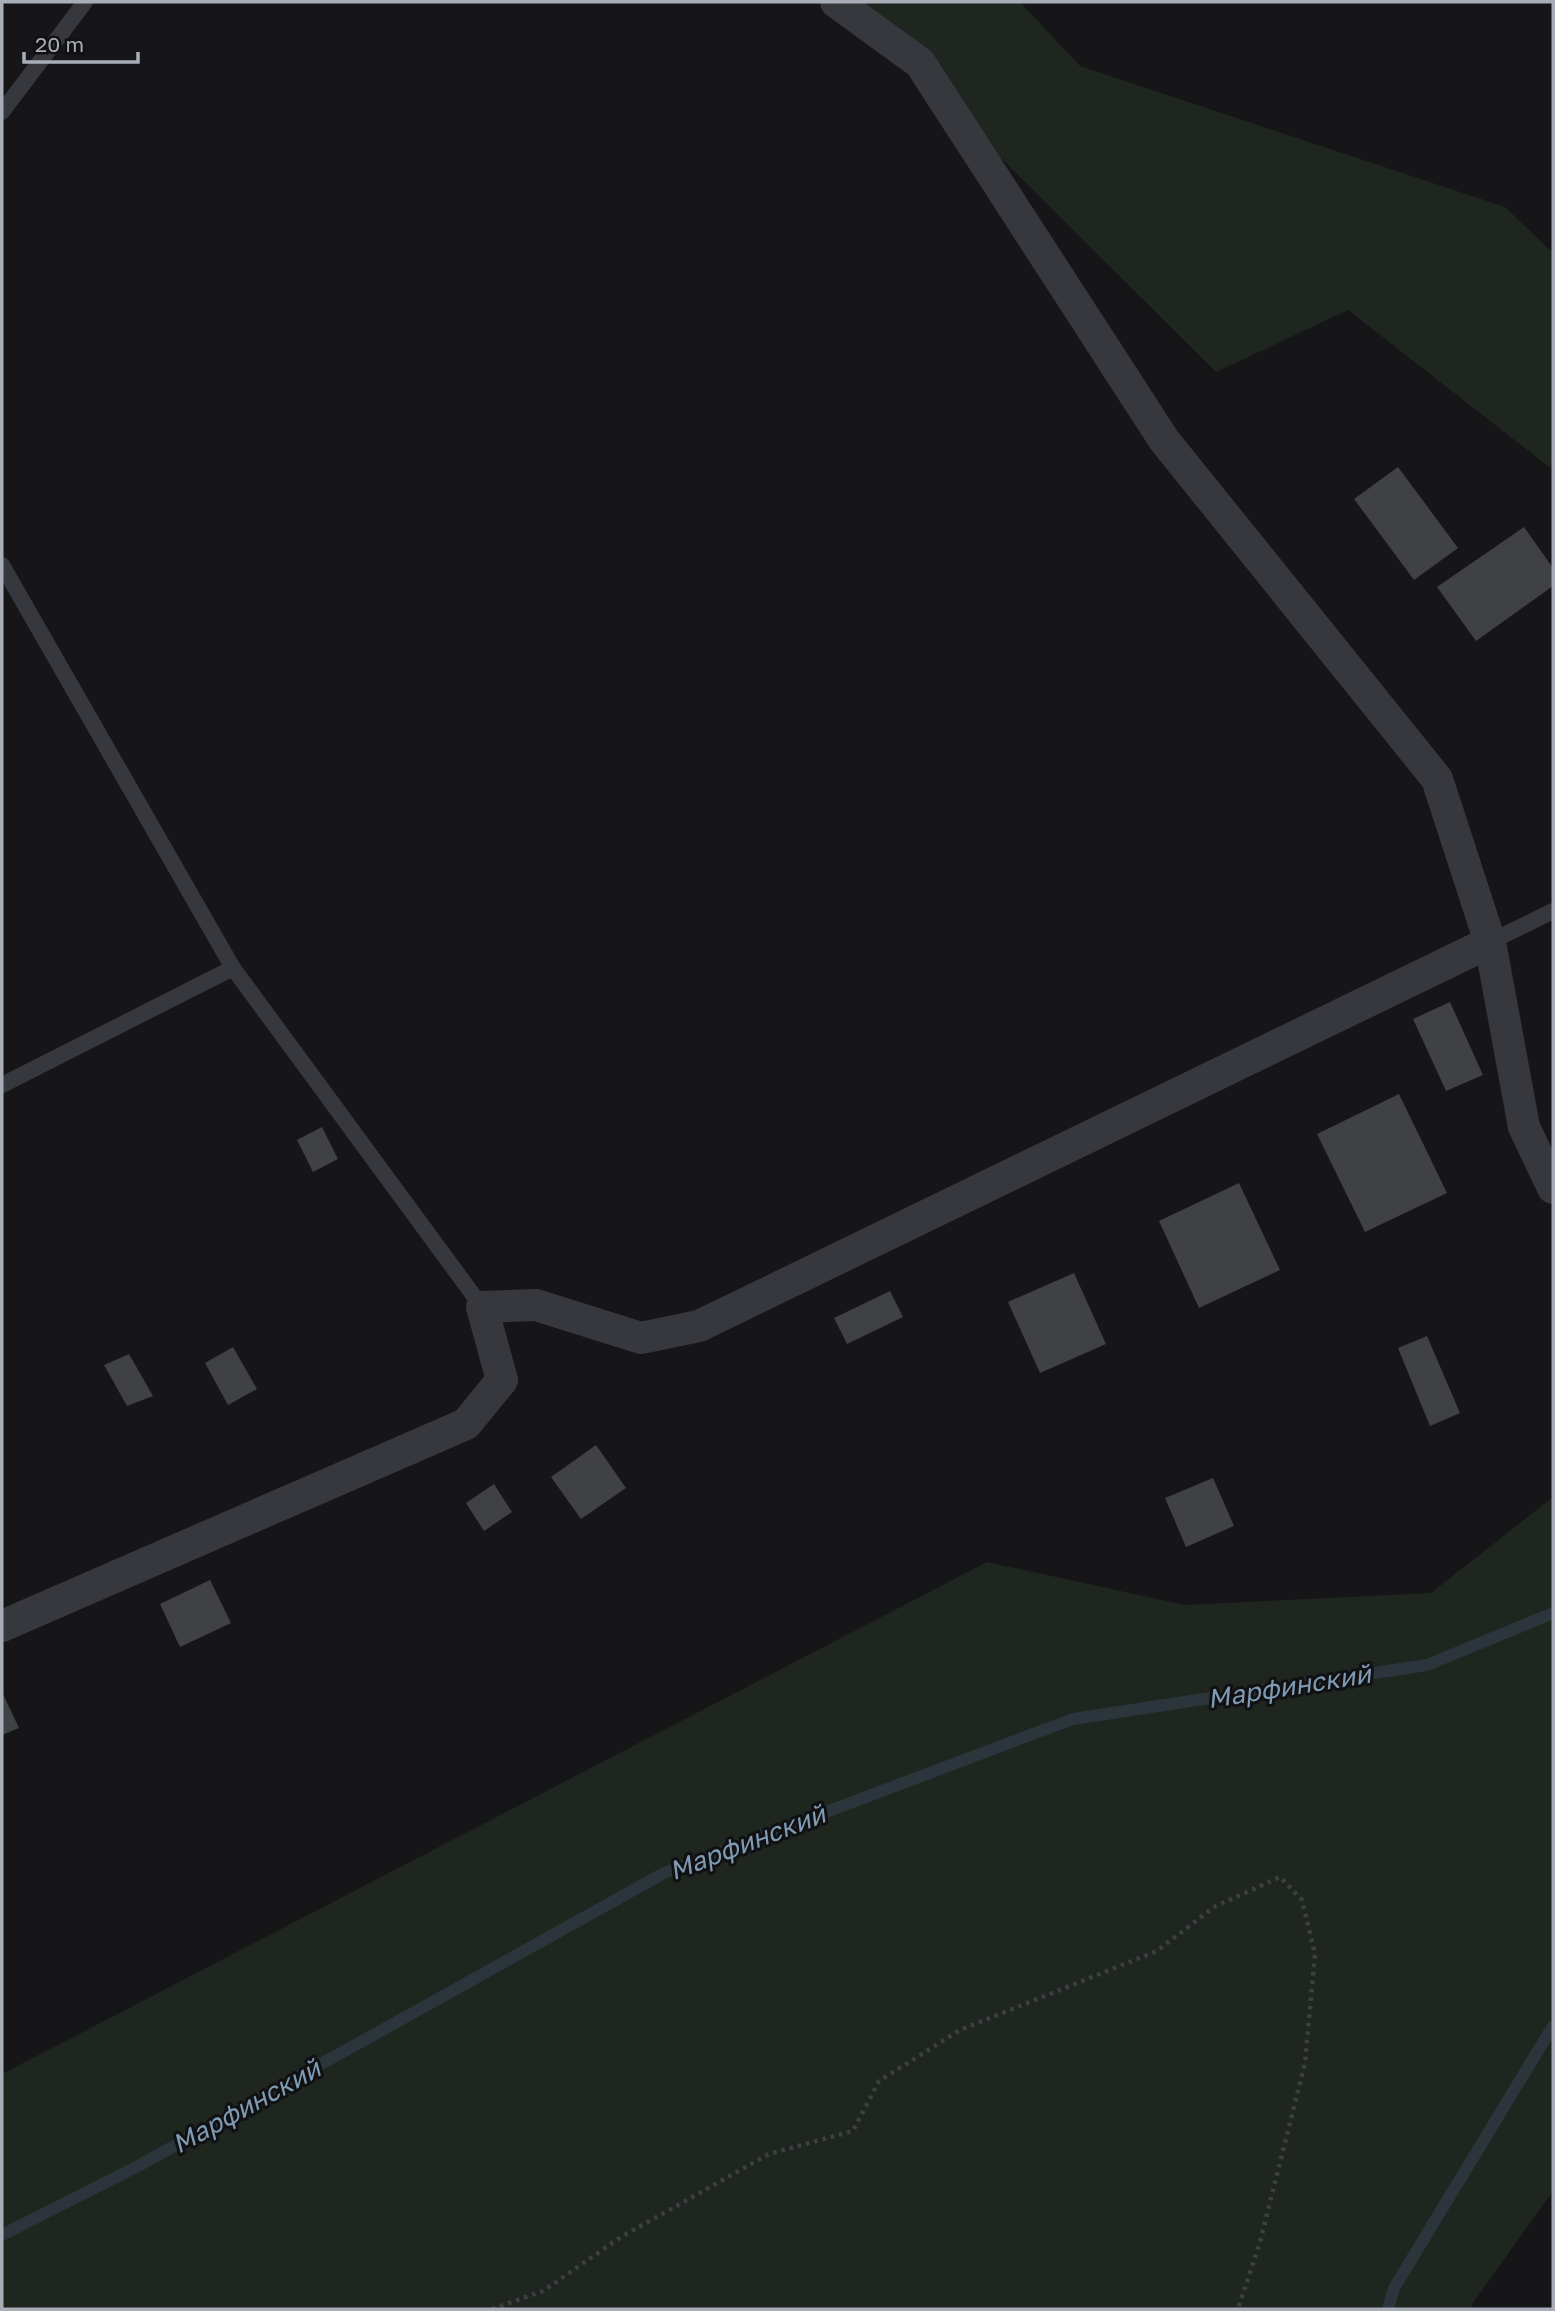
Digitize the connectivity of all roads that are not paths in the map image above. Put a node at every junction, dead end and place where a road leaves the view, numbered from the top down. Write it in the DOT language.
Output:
graph roads {
  1 [pos="85,2"];
  2 [pos="836,2"];
  3 [pos="2,112"];
  4 [pos="2,565"];
  5 [pos="1553,911"];
  6 [pos="1490,942"];
  7 [pos="233,968"];
  8 [pos="2,1085"];
  9 [pos="1553,1188"];
  10 [pos="482,1307"];
  11 [pos="2,1626"];
  1 -- 3 [label="lane"];
  2 -- 6 [label="street"];
  4 -- 7 [label="lane"];
  5 -- 6 [label="lane"];
  6 -- 9 [label="street"];
  6 -- 10 [label="street"];
  7 -- 8 [label="lane"];
  7 -- 10 [label="lane"];
  10 -- 11 [label="street"];
}
